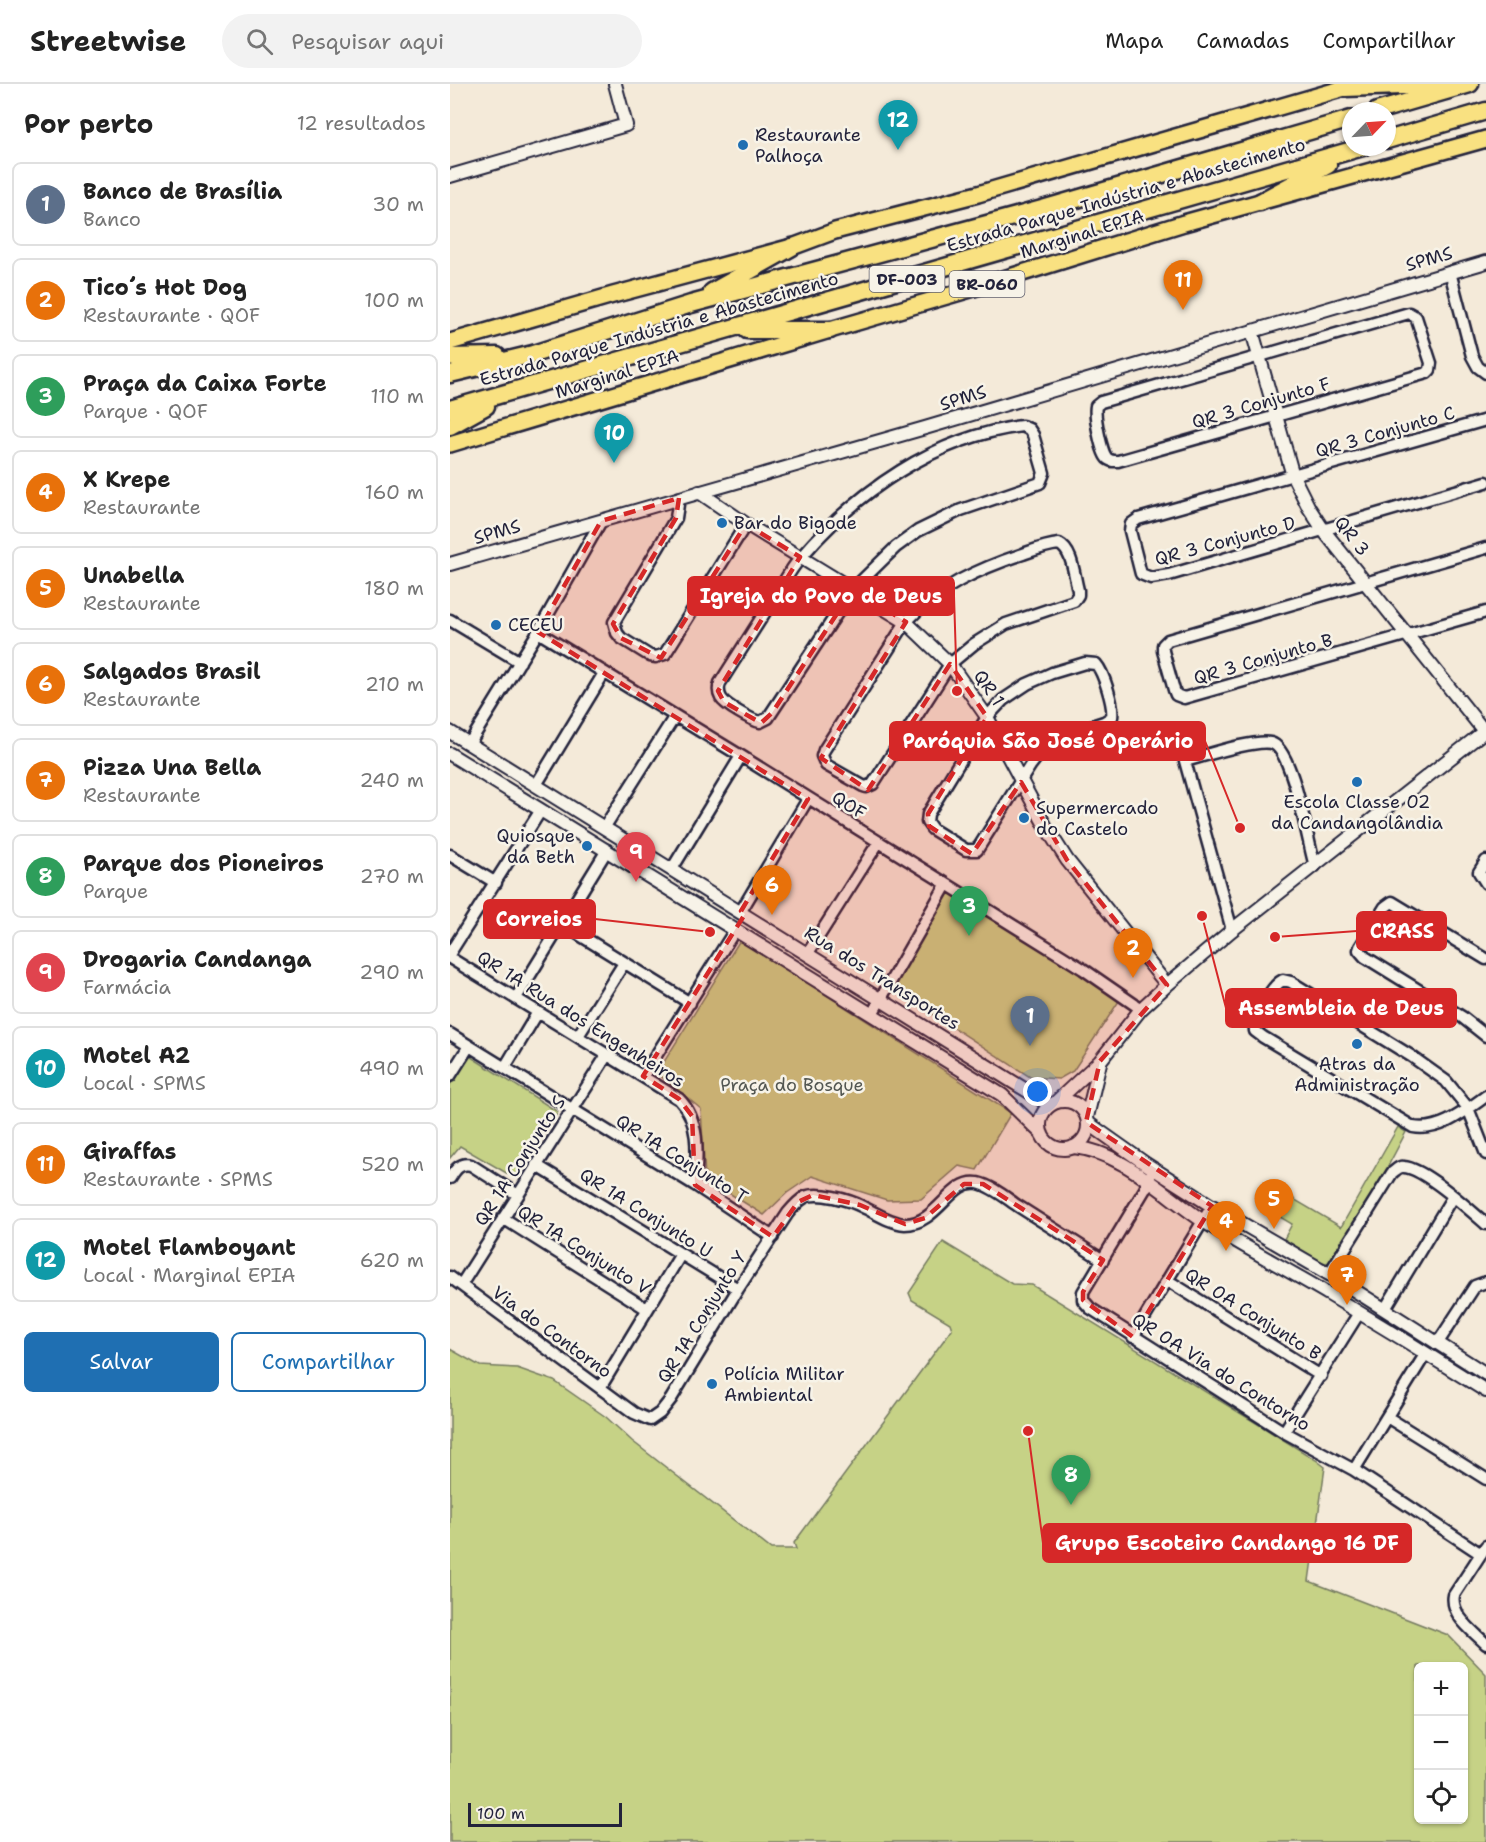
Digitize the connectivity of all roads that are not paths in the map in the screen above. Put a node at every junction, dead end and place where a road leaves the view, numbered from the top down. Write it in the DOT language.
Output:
graph roads {
  1 [pos="615,84"];
  2 [pos="1457,84"];
  3 [pos="1470,84"];
  4 [pos="1352,86"];
  5 [pos="1396,105"];
  6 [pos="1486,111"];
  7 [pos="1342,122"];
  8 [pos="1396,137"];
  9 [pos="1486,139"];
  10 [pos="1342,153"];
  11 [pos="1345,156"];
  12 [pos="450,176"];
  13 [pos="1260,202"];
  14 [pos="792,247"];
  15 [pos="1486,262"];
  16 [pos="1450,272"];
  17 [pos="691,304"];
  18 [pos="728,330"];
  19 [pos="830,330"];
  20 [pos="1252,331"];
  21 [pos="450,342"];
  22 [pos="533,354"];
  23 [pos="450,357"];
  24 [pos="1260,357"];
  25 [pos="1486,373"];
  26 [pos="450,374"];
  27 [pos="517,390"];
  28 [pos="450,410"];
  29 [pos="1276,416"];
  30 [pos="1486,420"];
  31 [pos="450,426"];
  32 [pos="450,444"];
  33 [pos="1293,476"];
  34 [pos="1486,482"];
  35 [pos="699,492"];
  36 [pos="680,498"];
  37 [pos="601,521"];
  38 [pos="746,524"];
  39 [pos="1324,531"];
  40 [pos="1486,548"];
  41 [pos="800,557"];
  42 [pos="450,564"];
  43 [pos="1366,582"];
  44 [pos="853,590"];
  45 [pos="1486,612"];
  46 [pos="450,620"];
  47 [pos="906,622"];
  48 [pos="538,632"];
  49 [pos="1407,635"];
  50 [pos="520,663"];
  51 [pos="950,664"];
  52 [pos="604,673"];
  53 [pos="675,716"];
  54 [pos="987,717"];
  55 [pos="1485,731"];
  56 [pos="450,732"];
  57 [pos="469,744"];
  58 [pos="450,754"];
  59 [pos="741,756"];
  60 [pos="1021,782"];
  61 [pos="536,785"];
  62 [pos="808,799"];
  63 [pos="541,810"];
  64 [pos="604,828"];
  65 [pos="878,843"];
  66 [pos="607,850"];
  67 [pos="450,855"];
  68 [pos="1486,861"];
  69 [pos="1315,866"];
  70 [pos="672,869"];
  71 [pos="692,881"];
  72 [pos="496,883"];
  73 [pos="1486,883"];
  74 [pos="946,885"];
  75 [pos="683,897"];
  76 [pos="741,911"];
  77 [pos="562,924"];
  78 [pos="735,930"];
  79 [pos="1232,930"];
  80 [pos="808,953"];
  81 [pos="450,955"];
  82 [pos="1486,960"];
  83 [pos="624,963"];
  84 [pos="1167,985"];
  85 [pos="516,998"];
  86 [pos="880,999"];
  87 [pos="690,1003"];
  88 [pos="1141,1009"];
  89 [pos="538,1012"];
  90 [pos="872,1014"];
  91 [pos="450,1034"];
  92 [pos="578,1036"];
  93 [pos="1486,1036"];
  94 [pos="469,1046"];
  95 [pos="607,1055"];
  96 [pos="1100,1061"];
  97 [pos="505,1067"];
  98 [pos="450,1076"];
  99 [pos="643,1076"];
  100 [pos="1486,1096"];
  101 [pos="1054,1103"];
  102 [pos="1468,1108"];
  103 [pos="573,1110"];
  104 [pos="1088,1120"];
  105 [pos="1042,1134"];
  106 [pos="1073,1148"];
  107 [pos="1486,1154"];
  108 [pos="536,1165"];
  109 [pos="1154,1169"];
  110 [pos="450,1178"];
  111 [pos="1149,1182"];
  112 [pos="695,1185"];
  113 [pos="518,1195"];
  114 [pos="1453,1196"];
  115 [pos="1212,1206"];
  116 [pos="503,1218"];
  117 [pos="1203,1220"];
  118 [pos="1486,1224"];
  119 [pos="772,1236"];
  120 [pos="681,1254"];
  121 [pos="1103,1260"];
  122 [pos="1329,1274"];
  123 [pos="450,1277"];
  124 [pos="1167,1280"];
  125 [pos="1486,1282"];
  126 [pos="461,1285"];
  127 [pos="738,1289"];
  128 [pos="1353,1289"];
  129 [pos="1345,1304"];
  130 [pos="1385,1309"];
  131 [pos="647,1310"];
  132 [pos="1359,1313"];
  133 [pos="1133,1337"];
  134 [pos="1437,1344"];
  135 [pos="1426,1353"];
  136 [pos="1486,1374"];
  137 [pos="1321,1376"];
  138 [pos="600,1388"];
  139 [pos="1486,1390"];
  140 [pos="634,1413"];
  141 [pos="1388,1417"];
  142 [pos="1284,1432"];
  143 [pos="1354,1470"];
  144 [pos="1486,1479"];
  145 [pos="1484,1550"];
  146 [pos="1486,1644"];
  1 -- 12 [label="street"];
  2 -- 4 [label="highway"];
  3 -- 5 [label="highway"];
  4 -- 14 [label="main road"];
  6 -- 8 [label="highway"];
  7 -- 17 [label="highway, Estrada Parque Indústria e Abastecimento / DF-003"];
  9 -- 13 [label="main road, Marginal EPIA / BR-060"];
  10 -- 18 [label="highway, Estrada Parque Indústria e Abastecimento / DF-003"];
  11 -- 13 [label="highway"];
  13 -- 19 [label="main road, Marginal EPIA / BR-060"];
  14 -- 17 [label="highway"];
  14 -- 21 [label="main road"];
  15 -- 16 [label="street, SPMS"];
  16 -- 20 [label="street, SPMS"];
  16 -- 25 [label="street"];
  17 -- 22 [label="highway, Estrada Parque Indústria e Abastecimento / DF-003"];
  18 -- 19 [label="highway"];
  18 -- 27 [label="highway, Estrada Parque Indústria e Abastecimento / DF-003"];
  19 -- 32 [label="main road, Marginal EPIA / BR-060"];
  20 -- 24 [label="street, QR 3"];
  20 -- 35 [label="street, SPMS"];
  22 -- 23 [label="highway"];
  22 -- 26 [label="highway, Estrada Parque Indústria e Abastecimento / DF-003"];
  24 -- 29 [label="street, QR 3"];
  24 -- 29 [label="street, QR 3 Conjunto F"];
  24 -- 29 [label="street, QR 3 Conjunto F"];
  27 -- 28 [label="highway, Estrada Parque Indústria e Abastecimento / DF-003"];
  27 -- 31 [label="highway"];
  29 -- 33 [label="street, QR 3"];
  30 -- 33 [label="street, QR 3 Conjunto C"];
  33 -- 39 [label="street, QR 3"];
  33 -- 39 [label="street, QR 3 Conjunto D"];
  34 -- 39 [label="street"];
  35 -- 36 [label="street, SPMS"];
  35 -- 38 [label="street, QR 1"];
  36 -- 37 [label="street, SPMS"];
  36 -- 38 [label="street"];
  37 -- 42 [label="street, SPMS"];
  37 -- 48 [label="street"];
  38 -- 41 [label="street, QR 1"];
  39 -- 43 [label="street, QR 3"];
  40 -- 43 [label="street"];
  41 -- 44 [label="street, QR 1"];
  41 -- 44 [label="street"];
  41 -- 44 [label="street"];
  43 -- 49 [label="street, QR 3"];
  43 -- 49 [label="street, QR 3 Conjunto B"];
  44 -- 47 [label="street, QR 1"];
  45 -- 49 [label="street"];
  46 -- 50 [label="street"];
  47 -- 51 [label="street, QR 1"];
  47 -- 51 [label="street"];
  47 -- 51 [label="street"];
  48 -- 50 [label="street"];
  48 -- 52 [label="street, QOF"];
  49 -- 55 [label="street, QR 3"];
  50 -- 57 [label="street"];
  51 -- 54 [label="street, QR 1"];
  52 -- 53 [label="street, QOF"];
  52 -- 61 [label="street"];
  53 -- 59 [label="street, QOF"];
  53 -- 64 [label="street"];
  54 -- 60 [label="street, QR 1"];
  54 -- 60 [label="street"];
  54 -- 60 [label="street"];
  55 -- 69 [label="street"];
  56 -- 57 [label="street, Rua dos Transportes"];
  57 -- 61 [label="street, Rua dos Transportes"];
  58 -- 63 [label="street, Rua dos Transportes"];
  59 -- 62 [label="street, QOF"];
  59 -- 70 [label="street"];
  60 -- 84 [label="street, QR 1"];
  61 -- 64 [label="street, Rua dos Transportes"];
  62 -- 65 [label="street, QOF"];
  62 -- 76 [label="street"];
  63 -- 66 [label="street, Rua dos Transportes"];
  63 -- 72 [label="street"];
  64 -- 70 [label="street, Rua dos Transportes"];
  65 -- 74 [label="street, QOF"];
  65 -- 80 [label="street"];
  66 -- 75 [label="street, Rua dos Transportes"];
  66 -- 77 [label="street"];
  67 -- 72 [label="street"];
  68 -- 73 [label="street"];
  69 -- 79 [label="street"];
  69 -- 79 [label="street"];
  70 -- 71 [label="street, Rua dos Transportes"];
  71 -- 75 [label="street"];
  71 -- 76 [label="street, Rua dos Transportes"];
  72 -- 81 [label="street"];
  74 -- 86 [label="street"];
  74 -- 88 [label="street, QOF"];
  75 -- 78 [label="street, Rua dos Transportes"];
  76 -- 80 [label="street, Rua dos Transportes"];
  77 -- 83 [label="street"];
  77 -- 85 [label="street"];
  78 -- 87 [label="street"];
  78 -- 90 [label="street, Rua dos Transportes"];
  79 -- 84 [label="street"];
  80 -- 86 [label="street, Rua dos Transportes"];
  81 -- 85 [label="street, QR 1A Rua dos Engenheiros"];
  82 -- 93 [label="street"];
  83 -- 87 [label="street"];
  83 -- 92 [label="street"];
  84 -- 88 [label="street"];
  85 -- 89 [label="street, QR 1A Rua dos Engenheiros"];
  86 -- 90 [label="street"];
  86 -- 101 [label="street, Rua dos Transportes"];
  87 -- 99 [label="street"];
  88 -- 96 [label="street"];
  89 -- 92 [label="street, QR 1A Rua dos Engenheiros"];
  89 -- 97 [label="street"];
  90 -- 105 [label="street, Rua dos Transportes"];
  91 -- 94 [label="street, QR 1A Conjunto T"];
  92 -- 95 [label="street, QR 1A Rua dos Engenheiros"];
  94 -- 97 [label="street, QR 1A Conjunto T"];
  94 -- 98 [label="street"];
  95 -- 99 [label="street, QR 1A Rua dos Engenheiros"];
  95 -- 103 [label="street, QR 1A Conjunto S"];
  96 -- 101 [label="street"];
  96 -- 104 [label="street"];
  97 -- 103 [label="street, QR 1A Conjunto T"];
  99 -- 112 [label="street, QR 1A Rua dos Engenheiros"];
  100 -- 102 [label="street"];
  101 -- 104 [label="street"];
  101 -- 105 [label="street"];
  102 -- 102 [label="street"];
  102 -- 107 [label="street"];
  103 -- 108 [label="street, QR 1A Conjunto S"];
  103 -- 112 [label="street, QR 1A Conjunto T"];
  104 -- 106 [label="street"];
  104 -- 109 [label="street"];
  105 -- 106 [label="street"];
  106 -- 111 [label="street"];
  108 -- 113 [label="street, QR 1A Conjunto S"];
  108 -- 120 [label="street, QR 1A Conjunto U"];
  109 -- 111 [label="street"];
  109 -- 115 [label="street"];
  110 -- 113 [label="street"];
  111 -- 117 [label="street"];
  111 -- 121 [label="street"];
  112 -- 119 [label="street, QR 1A Conjunto T"];
  113 -- 116 [label="street, QR 1A Conjunto S"];
  114 -- 118 [label="street"];
  114 -- 122 [label="street"];
  114 -- 130 [label="street"];
  115 -- 117 [label="street"];
  115 -- 122 [label="street"];
  116 -- 126 [label="street, QR 1A Conjunto S"];
  116 -- 131 [label="street, QR 1A Conjunto V"];
  117 -- 124 [label="street"];
  117 -- 129 [label="street"];
  119 -- 121 [label="street, QR 1A Conjunto Y"];
  119 -- 127 [label="street, QR 1A Conjunto Y"];
  120 -- 127 [label="street, QR 1A Conjunto U"];
  120 -- 131 [label="street"];
  121 -- 133 [label="street, QR 0A Via do Contorno"];
  122 -- 128 [label="street"];
  123 -- 126 [label="street, Via do Contorno"];
  124 -- 133 [label="street"];
  124 -- 137 [label="street, QR 0A Conjunto B"];
  125 -- 134 [label="street"];
  126 -- 138 [label="street, Via do Contorno"];
  127 -- 140 [label="street, QR 1A Conjunto Y"];
  128 -- 129 [label="street"];
  128 -- 130 [label="street"];
  129 -- 132 [label="street"];
  130 -- 134 [label="street"];
  131 -- 138 [label="street"];
  132 -- 135 [label="street"];
  132 -- 137 [label="street"];
  133 -- 142 [label="street, QR 0A Via do Contorno"];
  134 -- 136 [label="street"];
  135 -- 139 [label="street"];
  135 -- 141 [label="street"];
  137 -- 142 [label="street"];
  138 -- 140 [label="street, Via do Contorno"];
  141 -- 143 [label="street"];
  141 -- 144 [label="street"];
  142 -- 143 [label="street, QR 0A Via do Contorno"];
  143 -- 145 [label="street, QR 0A Via do Contorno"];
  145 -- 146 [label="street"];
}
